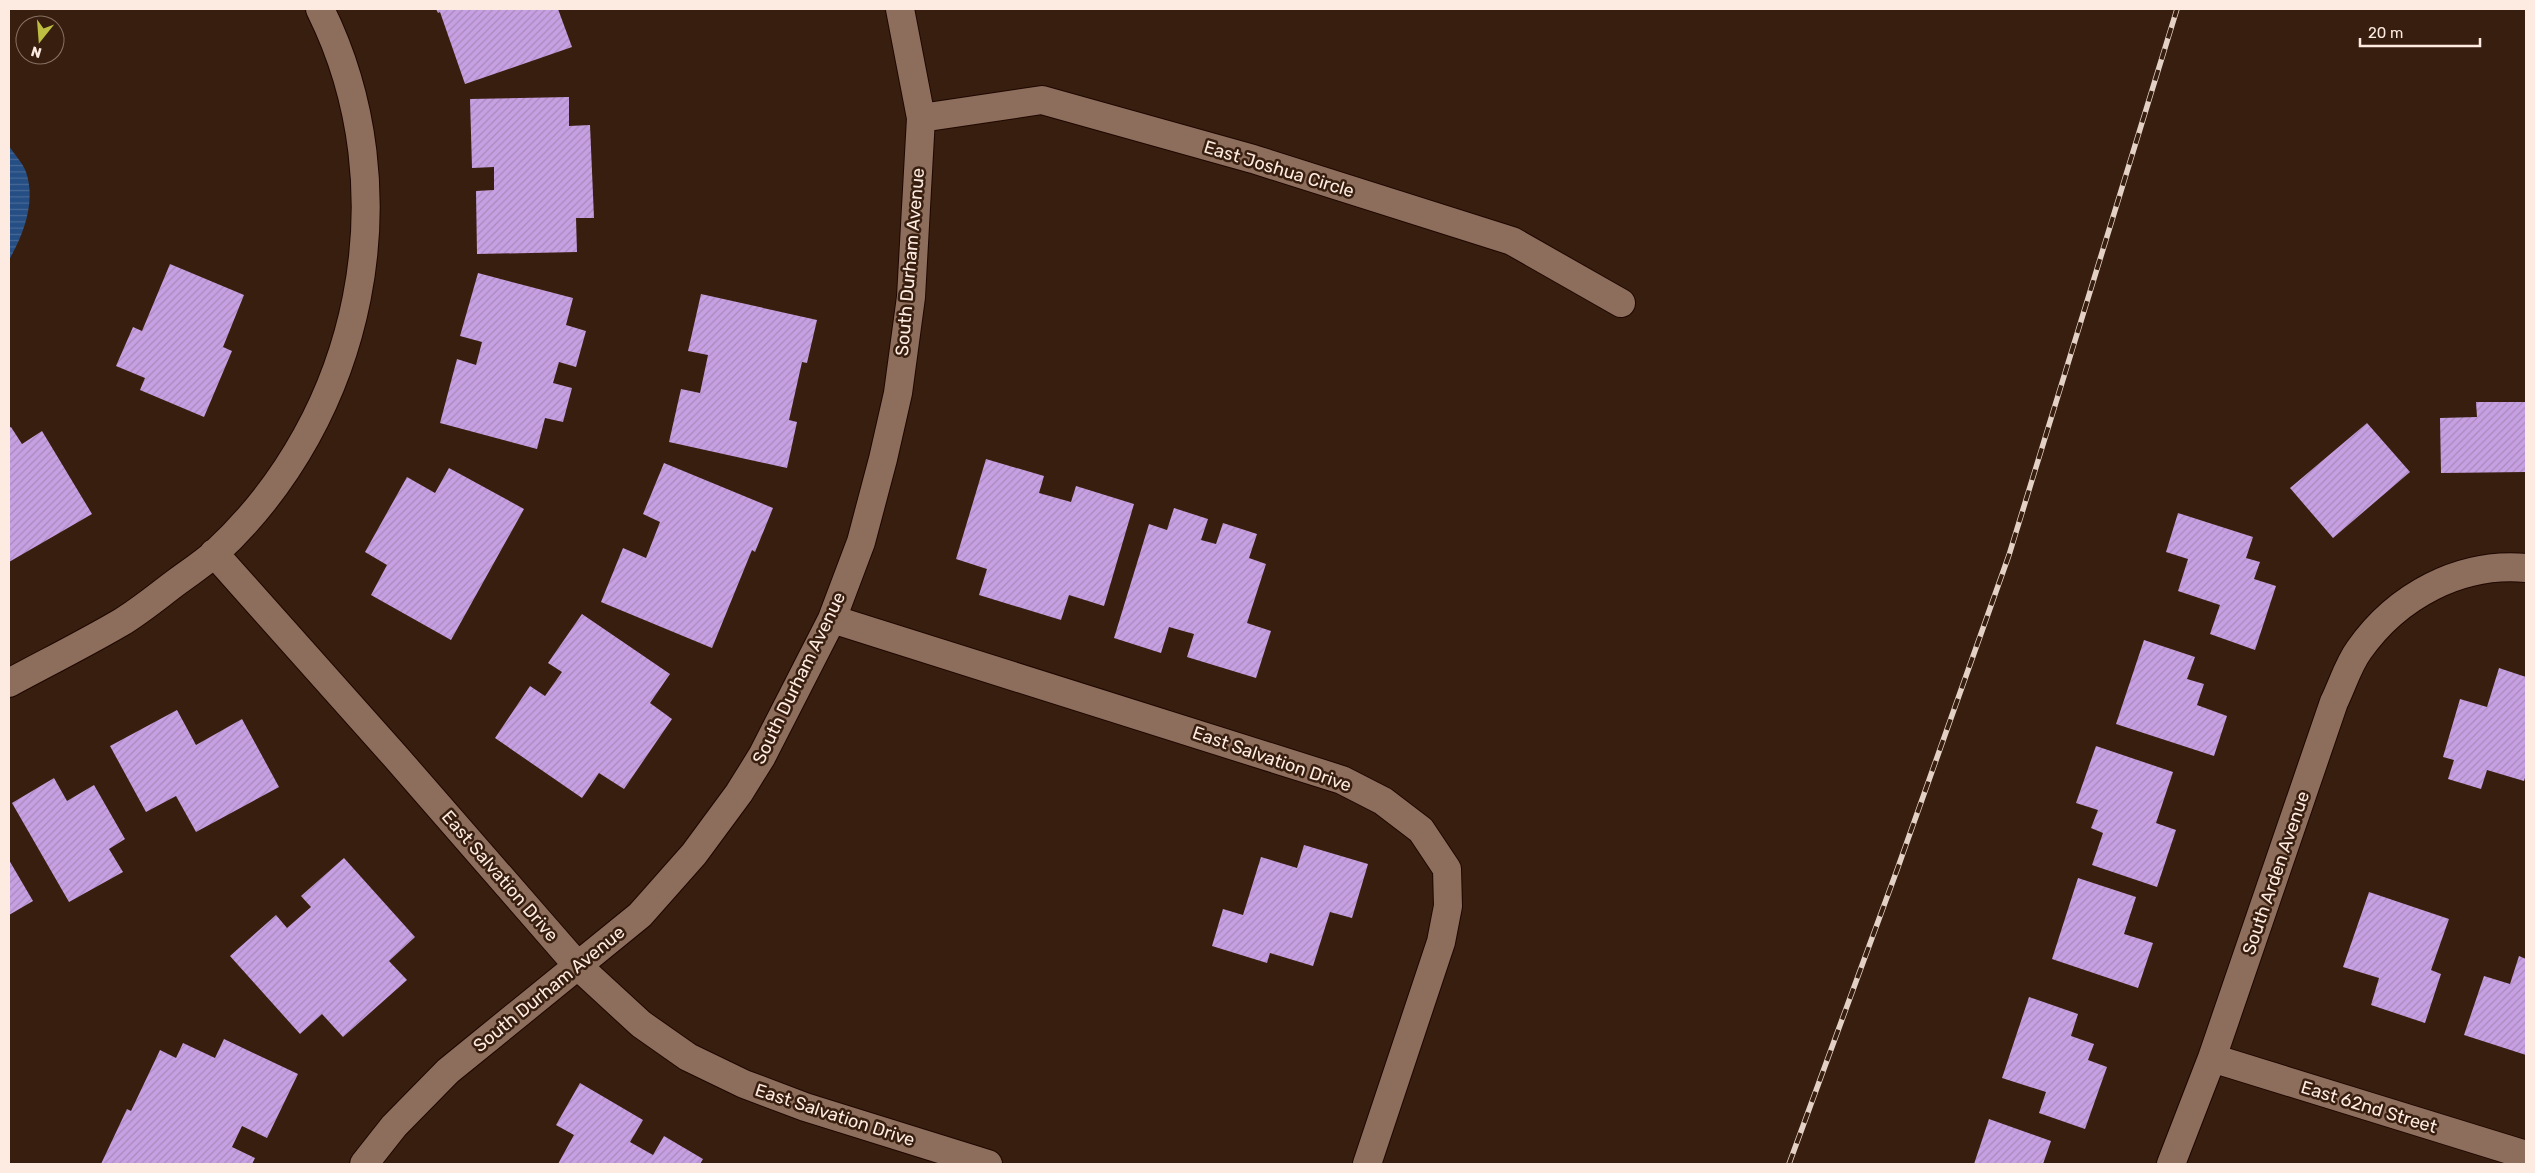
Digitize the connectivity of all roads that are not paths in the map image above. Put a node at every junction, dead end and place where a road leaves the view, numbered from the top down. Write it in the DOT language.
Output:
graph roads {
  1 [pos="320,9"];
  2 [pos="900,9"];
  3 [pos="921,118"];
  4 [pos="1621,303"];
  5 [pos="214,553"];
  6 [pos="2526,568"];
  7 [pos="832,619"];
  8 [pos="9,683"];
  9 [pos="578,966"];
  10 [pos="2212,1058"];
  11 [pos="2526,1156"];
  12 [pos="364,1164"];
  13 [pos="988,1164"];
  14 [pos="1367,1164"];
  15 [pos="2171,1164"];
  1 -- 5 [label="street"];
  2 -- 3 [label="street, South Durham Avenue"];
  3 -- 4 [label="street, East Joshua Circle"];
  3 -- 7 [label="street, South Durham Avenue"];
  5 -- 8 [label="street"];
  5 -- 9 [label="street, East Salvation Drive"];
  6 -- 10 [label="street, South Arden Avenue"];
  7 -- 9 [label="street, South Durham Avenue"];
  7 -- 14 [label="street, East Salvation Drive"];
  9 -- 12 [label="street, South Durham Avenue"];
  9 -- 13 [label="street, East Salvation Drive"];
  10 -- 11 [label="street, East 62nd Street"];
  10 -- 15 [label="street, South Arden Avenue"];
}
